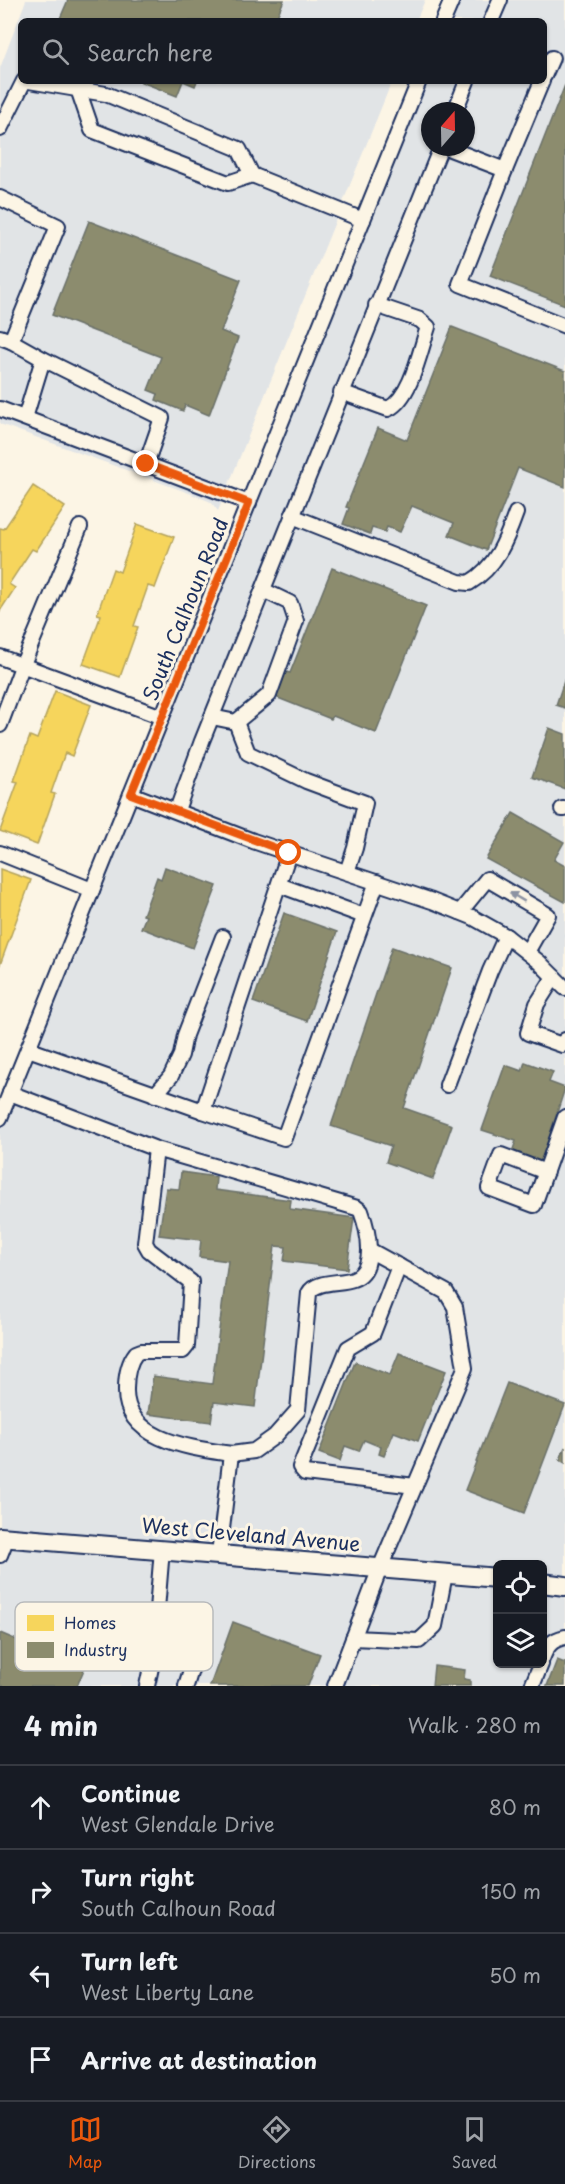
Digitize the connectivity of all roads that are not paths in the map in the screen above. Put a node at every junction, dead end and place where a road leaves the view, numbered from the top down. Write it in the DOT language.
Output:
graph roads {
  1 [pos="452,0"];
  2 [pos="500,0"];
  3 [pos="444,18"];
  4 [pos="492,18"];
  5 [pos="552,57"];
  6 [pos="547,69"];
  7 [pos="22,84"];
  8 [pos="47,84"];
  9 [pos="418,84"];
  10 [pos="466,84"];
  11 [pos="541,84"];
  12 [pos="78,89"];
  13 [pos="459,102"];
  14 [pos="0,129"];
  15 [pos="439,156"];
  16 [pos="468,156"];
  17 [pos="506,170"];
  18 [pos="252,175"];
  19 [pos="0,198"];
  20 [pos="363,220"];
  21 [pos="376,305"];
  22 [pos="565,326"];
  23 [pos="5,339"];
  24 [pos="43,359"];
  25 [pos="341,392"];
  26 [pos="0,409"];
  27 [pos="25,418"];
  28 [pos="146,464"];
  29 [pos="249,503"];
  30 [pos="516,513"];
  31 [pos="292,516"];
  32 [pos="80,527"];
  33 [pos="263,590"];
  34 [pos="0,657"];
  35 [pos="22,664"];
  36 [pos="162,717"];
  37 [pos="212,717"];
  38 [pos="236,722"];
  39 [pos="0,724"];
  40 [pos="131,794"];
  41 [pos="177,810"];
  42 [pos="0,853"];
  43 [pos="289,853"];
  44 [pos="347,872"];
  45 [pos="377,882"];
  46 [pos="279,885"];
  47 [pos="93,890"];
  48 [pos="460,912"];
  49 [pos="364,916"];
  50 [pos="506,936"];
  51 [pos="224,937"];
  52 [pos="527,952"];
  53 [pos="554,977"];
  54 [pos="565,988"];
  55 [pos="564,1046"];
  56 [pos="28,1049"];
  57 [pos="447,1085"];
  58 [pos="10,1093"];
  59 [pos="156,1095"];
  60 [pos="203,1111"];
  61 [pos="565,1117"];
  62 [pos="0,1118"];
  63 [pos="156,1149"];
  64 [pos="546,1172"];
  65 [pos="371,1251"];
  66 [pos="399,1266"];
  67 [pos="231,1454"];
  68 [pos="415,1486"];
  69 [pos="4,1537"];
  70 [pos="162,1549"];
  71 [pos="219,1554"];
  72 [pos="0,1556"];
  73 [pos="380,1568"];
  74 [pos="445,1574"];
  75 [pos="493,1578"];
  76 [pos="547,1584"];
  77 [pos="565,1586"];
  78 [pos="158,1602"];
  79 [pos="565,1637"];
  80 [pos="353,1638"];
  81 [pos="547,1647"];
  82 [pos="539,1668"];
  83 [pos="150,1671"];
  84 [pos="191,1671"];
  85 [pos="147,1686"];
  86 [pos="186,1686"];
  87 [pos="335,1686"];
  88 [pos="532,1686"];
  1 -- 3 [label="street"];
  2 -- 4 [label="street"];
  5 -- 6 [label="street"];
  7 -- 14 [label="street"];
  8 -- 12 [label="street"];
  9 -- 20 [label="street, South Calhoun Road"];
  10 -- 13 [label="street"];
  11 -- 17 [label="street"];
  12 -- 18 [label="street"];
  12 -- 18 [label="street"];
  15 -- 21 [label="street"];
  16 -- 17 [label="street"];
  17 -- 22 [label="street"];
  18 -- 20 [label="street"];
  19 -- 23 [label="street"];
  20 -- 29 [label="street, South Calhoun Road"];
  21 -- 25 [label="street"];
  21 -- 25 [label="street"];
  23 -- 24 [label="street"];
  24 -- 27 [label="street"];
  24 -- 28 [label="street"];
  25 -- 31 [label="street"];
  26 -- 27 [label="street"];
  27 -- 28 [label="street"];
  28 -- 29 [label="street"];
  29 -- 36 [label="street, South Calhoun Road"];
  30 -- 31 [label="street"];
  31 -- 33 [label="street"];
  32 -- 35 [label="street"];
  33 -- 37 [label="street"];
  33 -- 38 [label="street"];
  34 -- 35 [label="street"];
  35 -- 36 [label="street"];
  35 -- 39 [label="street"];
  36 -- 40 [label="street, South Calhoun Road"];
  37 -- 38 [label="street"];
  37 -- 41 [label="street"];
  38 -- 44 [label="street"];
  40 -- 41 [label="street"];
  40 -- 47 [label="street, South Calhoun Road"];
  41 -- 43 [label="street"];
  42 -- 47 [label="street"];
  43 -- 44 [label="street"];
  43 -- 46 [label="street"];
  44 -- 45 [label="street"];
  45 -- 48 [label="street"];
  45 -- 49 [label="street"];
  46 -- 49 [label="street"];
  46 -- 60 [label="street"];
  47 -- 56 [label="street, South Calhoun Road"];
  48 -- 50 [label="street"];
  52 -- 48 [label="street, one-way"];
  49 -- 60 [label="street"];
  50 -- 52 [label="street"];
  50 -- 57 [label="street"];
  51 -- 59 [label="street"];
  52 -- 53 [label="street"];
  53 -- 54 [label="street"];
  53 -- 55 [label="street"];
  56 -- 58 [label="street, South Calhoun Road"];
  56 -- 59 [label="street"];
  58 -- 62 [label="street, South Calhoun Road"];
  58 -- 63 [label="street"];
  59 -- 60 [label="street"];
  61 -- 64 [label="street"];
  63 -- 65 [label="street"];
  63 -- 67 [label="street"];
  65 -- 66 [label="street"];
  65 -- 67 [label="street"];
  66 -- 68 [label="street"];
  66 -- 68 [label="street"];
  67 -- 71 [label="street"];
  68 -- 73 [label="street"];
  69 -- 70 [label="main road, West Cleveland Avenue"];
  69 -- 72 [label="street"];
  70 -- 71 [label="main road, West Cleveland Avenue"];
  70 -- 78 [label="street"];
  71 -- 73 [label="main road, West Cleveland Avenue"];
  73 -- 74 [label="main road, West Cleveland Avenue"];
  73 -- 80 [label="street"];
  74 -- 75 [label="main road, West Cleveland Avenue"];
  74 -- 80 [label="street"];
  76 -- 77 [label="main road"];
  79 -- 81 [label="street"];
  80 -- 87 [label="street"];
  82 -- 88 [label="street"];
  83 -- 85 [label="street"];
  84 -- 86 [label="street"];
}
